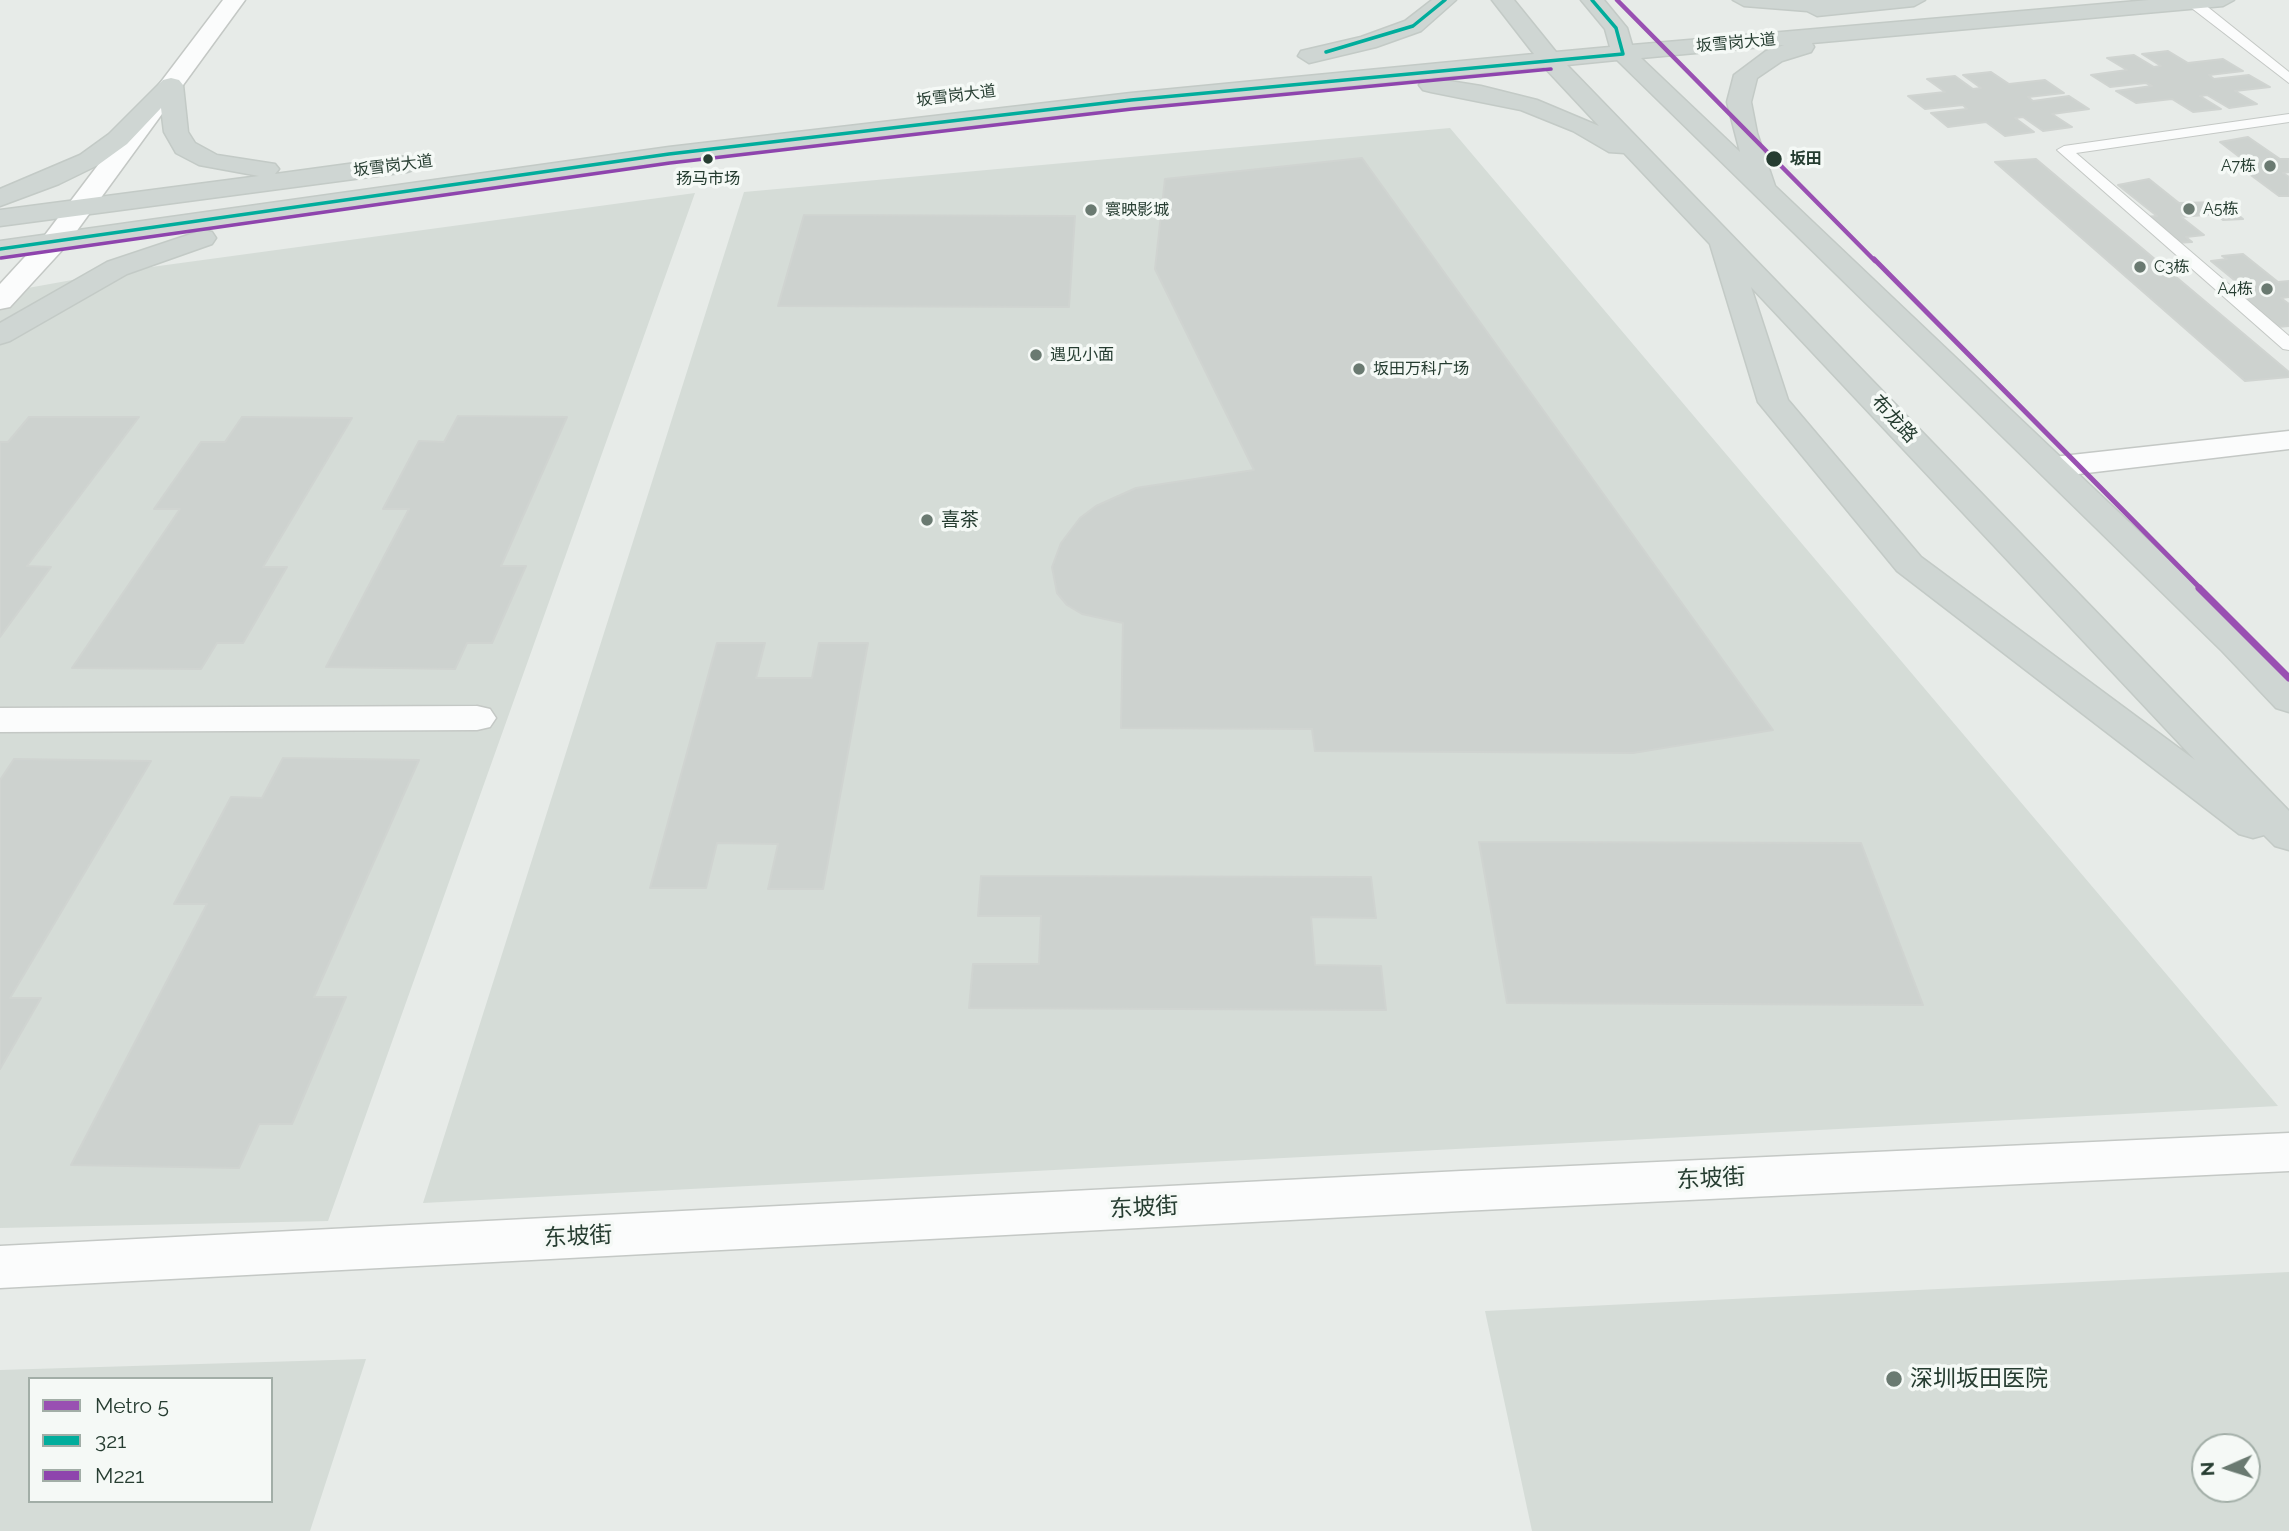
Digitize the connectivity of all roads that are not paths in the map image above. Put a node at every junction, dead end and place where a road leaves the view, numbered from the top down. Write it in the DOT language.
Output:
graph roads {
  1 [pos="234,0"];
  2 [pos="1446,0"];
  3 [pos="1503,0"];
  4 [pos="1592,0"];
  5 [pos="1914,0"];
  6 [pos="2223,0"];
  7 [pos="2193,3"];
  8 [pos="1860,4"];
  9 [pos="1737,9"];
  10 [pos="1667,23"];
  11 [pos="1591,30"];
  12 [pos="1870,32"];
  13 [pos="1528,35"];
  14 [pos="1502,37"];
  15 [pos="1619,41"];
  16 [pos="1423,44"];
  17 [pos="1551,46"];
  18 [pos="1309,56"];
  19 [pos="1282,59"];
  20 [pos="2289,65"];
  21 [pos="2272,66"];
  22 [pos="2289,79"];
  23 [pos="171,85"];
  24 [pos="1268,87"];
  25 [pos="2289,118"];
  26 [pos="431,161"];
  27 [pos="376,168"];
  28 [pos="1659,171"];
  29 [pos="1767,192"];
  30 [pos="373,196"];
  31 [pos="0,198"];
  32 [pos="80,206"];
  33 [pos="0,218"];
  34 [pos="1720,236"];
  35 [pos="55,241"];
  36 [pos="0,249"];
  37 [pos="0,301"];
  38 [pos="0,335"];
  39 [pos="2289,345"];
  40 [pos="2289,440"];
  41 [pos="2053,467"];
  42 [pos="2289,700"];
  43 [pos="477,718"];
  44 [pos="0,720"];
  45 [pos="2289,836"];
  46 [pos="2289,851"];
  47 [pos="2289,1152"];
  48 [pos="0,1267"];
  1 -- 23 [label="street"];
  2 -- 18 [label="main road"];
  3 -- 13 [label="main road, 布龙路"];
  4 -- 15 [label="main road"];
  5 -- 8 [label="main road, 坂雪岗大道"];
  6 -- 7 [label="main road, 坂雪岗大道"];
  7 -- 12 [label="main road, 坂雪岗大道"];
  7 -- 21 [label="lane"];
  8 -- 9 [label="main road, 坂雪岗大道"];
  10 -- 15 [label="main road, 坂雪岗大道"];
  11 -- 15 [label="main road, 坂雪岗大道"];
  12 -- 15 [label="main road, 坂雪岗大道"];
  12 -- 29 [label="main road"];
  13 -- 14 [label="main road"];
  13 -- 17 [label="main road, 布龙路"];
  15 -- 17 [label="main road, 坂雪岗大道"];
  15 -- 29 [label="main road"];
  16 -- 18 [label="main road"];
  17 -- 24 [label="main road, 坂雪岗大道"];
  17 -- 28 [label="main road, 布龙路"];
  18 -- 19 [label="main road"];
  20 -- 21 [label="lane"];
  21 -- 22 [label="lane"];
  23 -- 27 [label="main road"];
  23 -- 31 [label="main road"];
  23 -- 32 [label="street"];
  24 -- 28 [label="main road"];
  24 -- 30 [label="main road, 坂雪岗大道"];
  25 -- 39 [label="lane"];
  26 -- 27 [label="main road, 坂雪岗大道"];
  27 -- 32 [label="main road, 坂雪岗大道"];
  28 -- 34 [label="main road, 布龙路"];
  29 -- 41 [label="main road"];
  30 -- 35 [label="main road, 坂雪岗大道"];
  30 -- 38 [label="main road"];
  32 -- 33 [label="main road, 坂雪岗大道"];
  32 -- 35 [label="street"];
  34 -- 45 [label="main road, 布龙路"];
  34 -- 46 [label="main road"];
  35 -- 36 [label="main road, 坂雪岗大道"];
  35 -- 37 [label="street"];
  40 -- 41 [label="street"];
  41 -- 42 [label="main road"];
  43 -- 44 [label="street"];
  47 -- 48 [label="street, 东坡街"];
}
